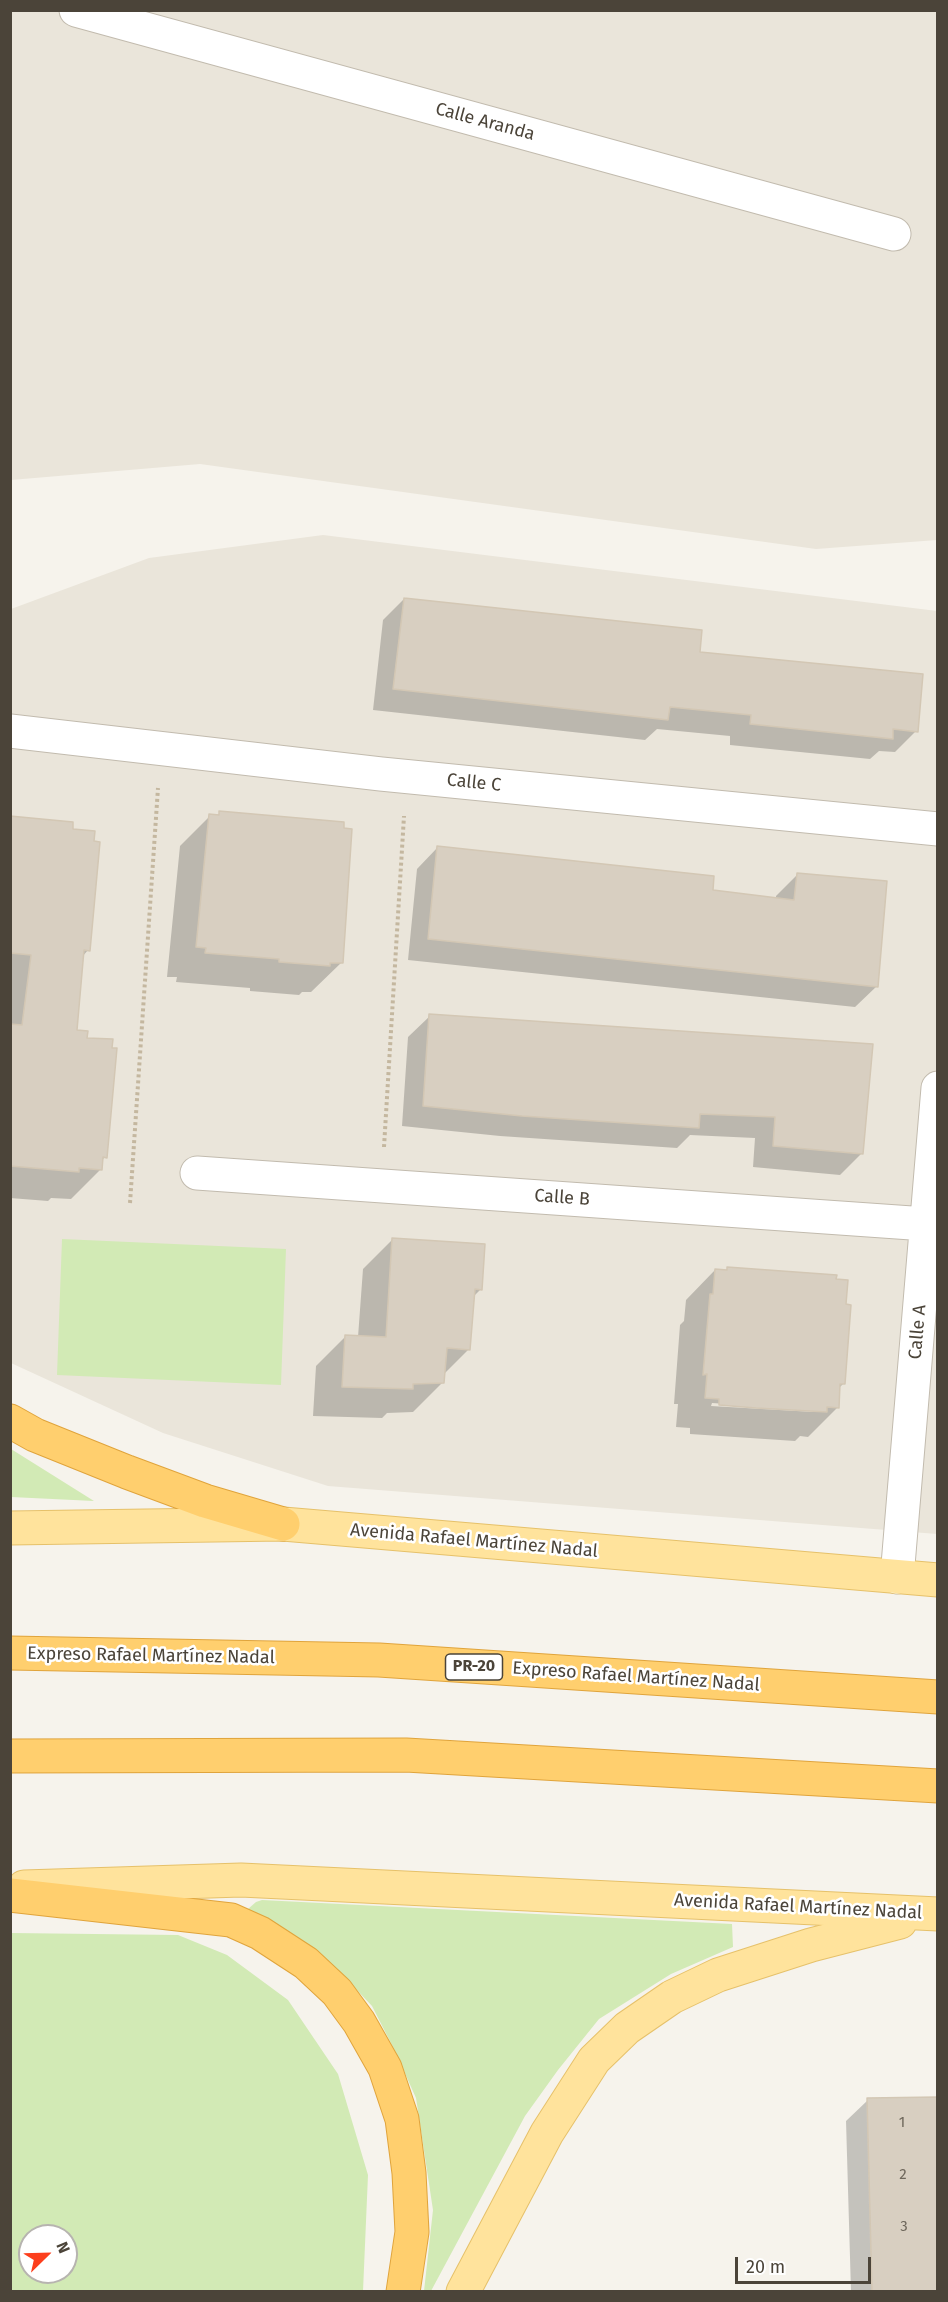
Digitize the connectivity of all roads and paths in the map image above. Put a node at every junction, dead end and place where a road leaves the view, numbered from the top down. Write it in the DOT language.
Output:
graph roads {
  1 [pos="76,10"];
  2 [pos="894,234"];
  3 [pos="10,731"];
  4 [pos="160,749"];
  5 [pos="406,776"];
  6 [pos="938,829"];
  7 [pos="938,1088"];
  8 [pos="197,1173"];
  9 [pos="382,1185"];
  10 [pos="130,1203"];
  11 [pos="926,1224"];
  12 [pos="10,1421"];
  13 [pos="283,1524"];
  14 [pos="10,1528"];
  15 [pos="897,1577"];
  16 [pos="938,1580"];
  17 [pos="10,1653"];
  18 [pos="938,1697"];
  19 [pos="10,1756"];
  20 [pos="938,1786"];
  21 [pos="10,1887"];
  22 [pos="10,1895"];
  23 [pos="934,1914"];
  24 [pos="403,2292"];
  25 [pos="463,2292"];
  1 -- 2 [label="street, Calle Aranda"];
  3 -- 4 [label="street, Calle C"];
  4 -- 5 [label="street, Calle C"];
  4 -- 10 [label="path"];
  5 -- 6 [label="street, Calle C"];
  5 -- 9 [label="path"];
  7 -- 11 [label="street, Calle A"];
  8 -- 9 [label="street, Calle B"];
  9 -- 11 [label="street, Calle B"];
  11 -- 15 [label="street, Calle A"];
  12 -- 13 [label="highway"];
  13 -- 14 [label="main road, Avenida Rafael Martínez Nadal"];
  13 -- 15 [label="main road, Avenida Rafael Martínez Nadal"];
  15 -- 16 [label="main road, Avenida Rafael Martínez Nadal"];
  17 -- 18 [label="highway, Expreso Rafael Martínez Nadal / PR-20"];
  19 -- 20 [label="highway"];
  21 -- 23 [label="main road, Avenida Rafael Martínez Nadal"];
  22 -- 24 [label="highway"];
  23 -- 25 [label="main road"];
}
